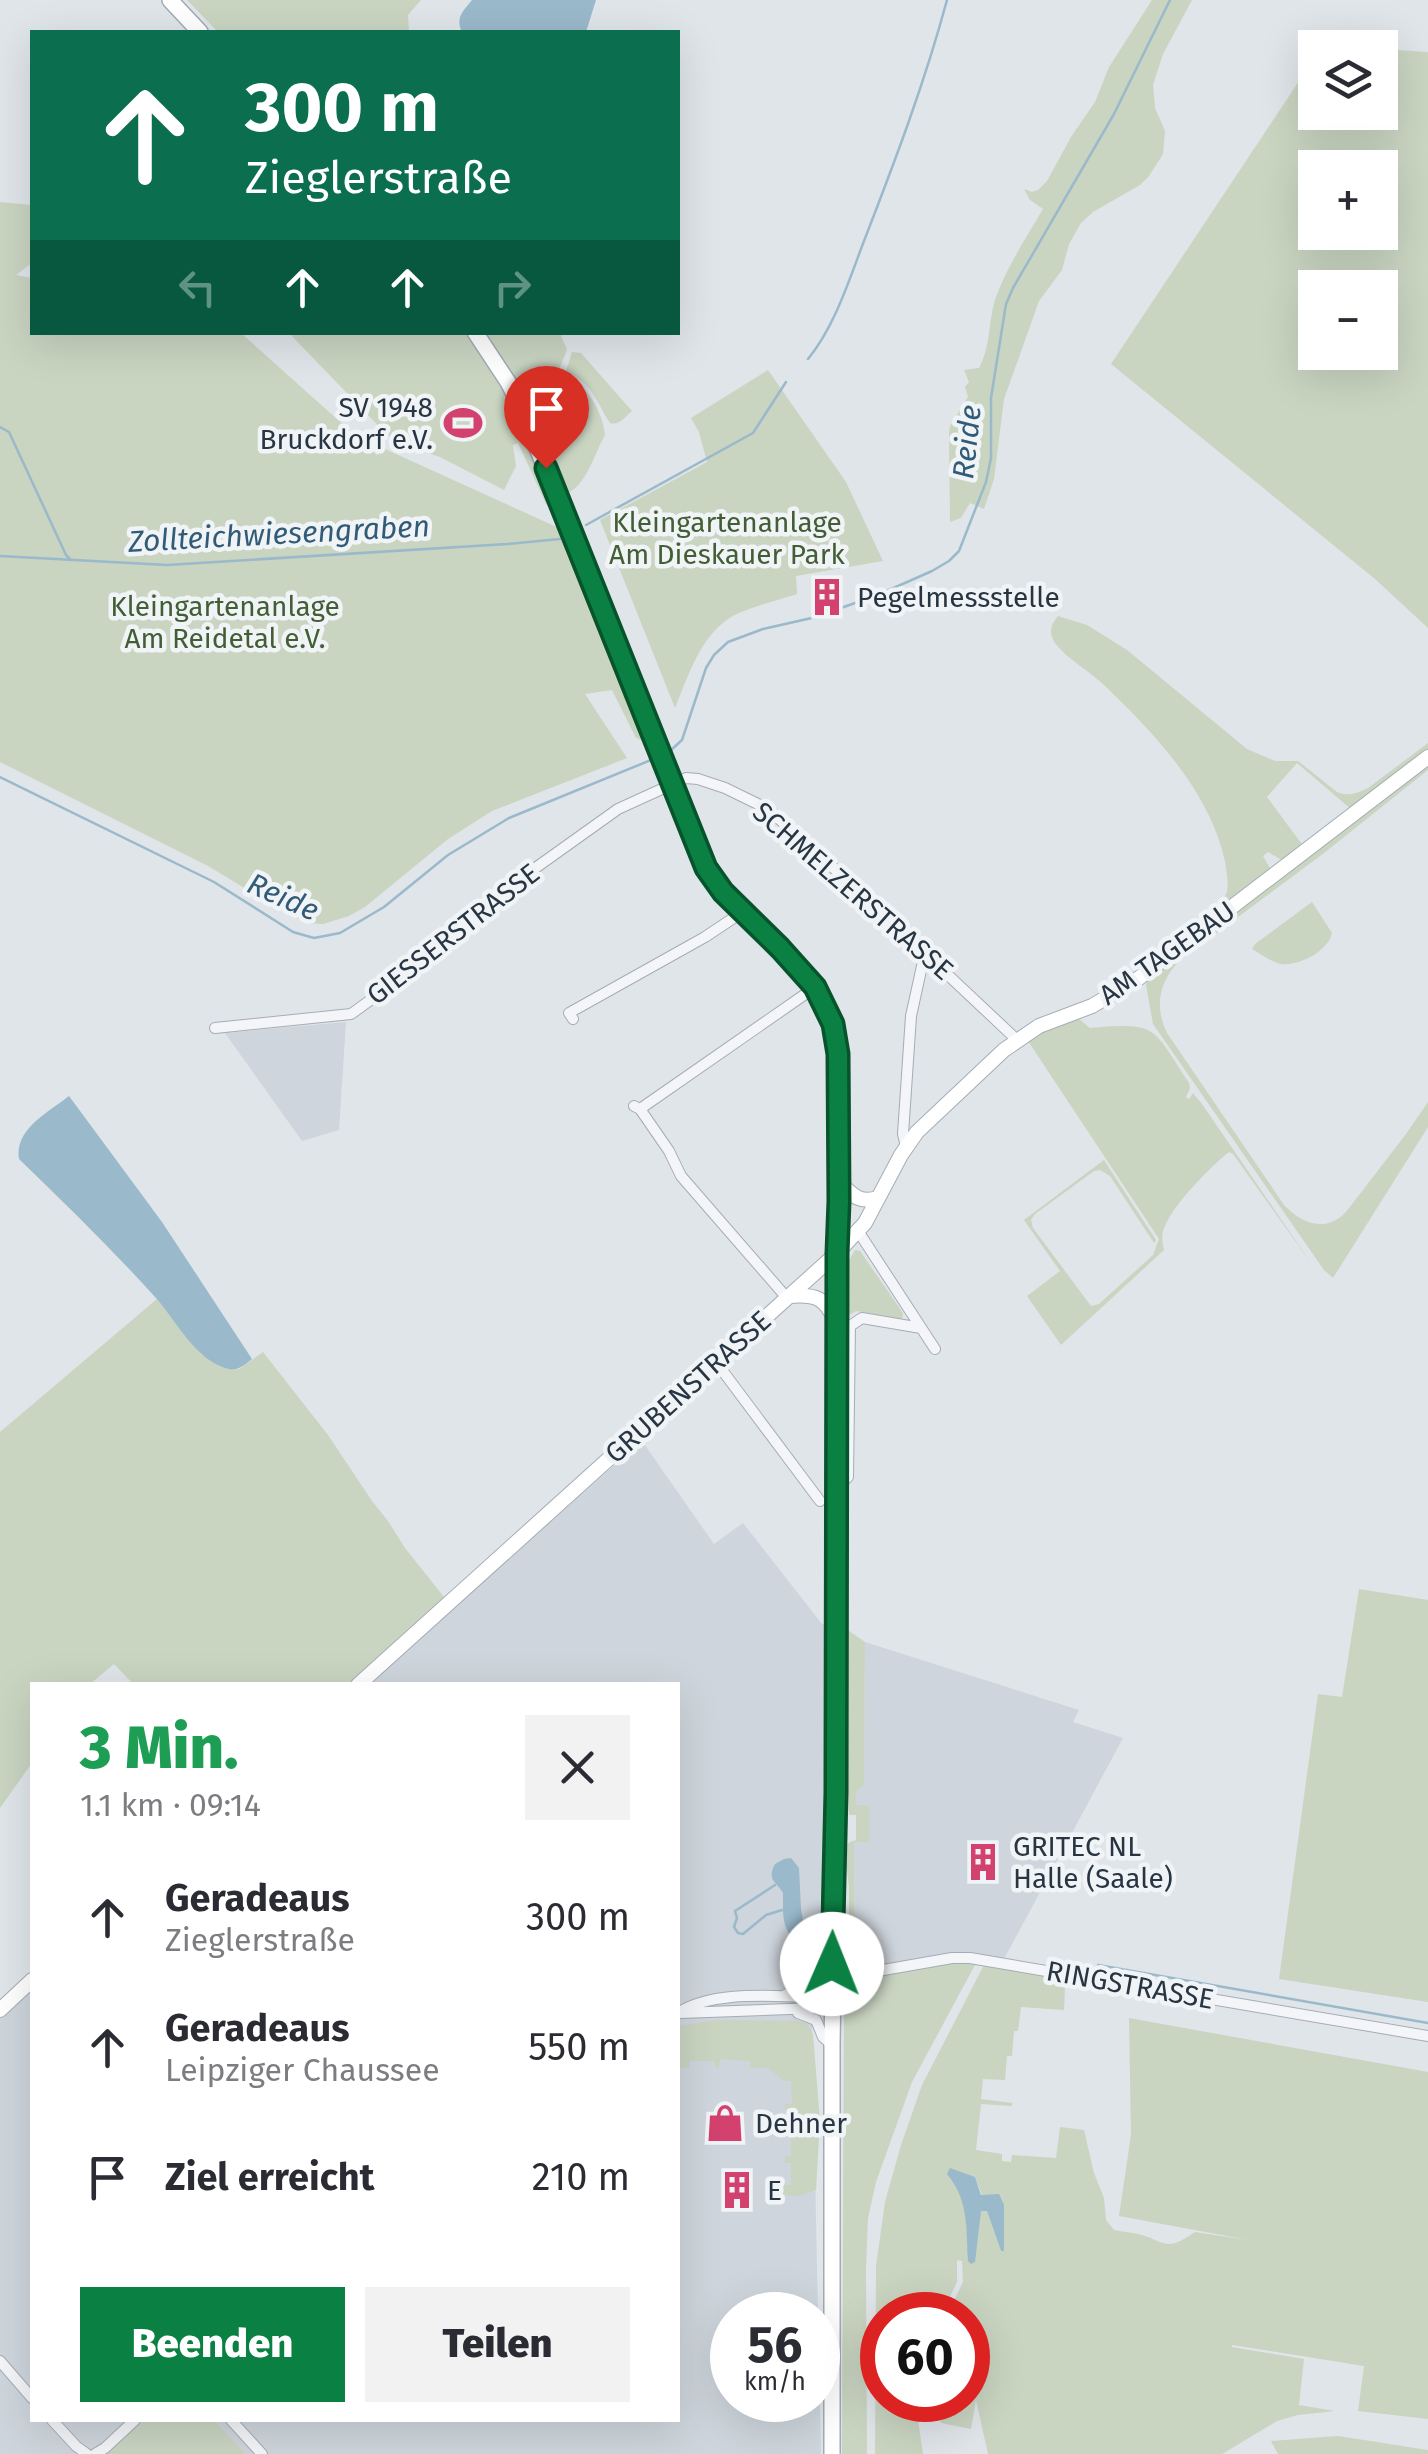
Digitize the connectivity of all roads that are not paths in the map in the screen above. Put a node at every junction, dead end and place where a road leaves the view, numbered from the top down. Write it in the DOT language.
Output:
graph roads {
  1 [pos="170,0"];
  2 [pos="198,30"];
  3 [pos="477,335"];
  4 [pos="1428,757"];
  5 [pos="672,785"];
  6 [pos="744,912"];
  7 [pos="928,956"];
  8 [pos="804,995"];
  9 [pos="572,1019"];
  10 [pos="215,1028"];
  11 [pos="1016,1039"];
  12 [pos="906,1146"];
  13 [pos="839,1182"];
  14 [pos="878,1198"];
  15 [pos="858,1231"];
  16 [pos="837,1253"];
  17 [pos="788,1297"];
  18 [pos="843,1324"];
  19 [pos="922,1328"];
  20 [pos="935,1348"];
  21 [pos="716,1362"];
  22 [pos="820,1501"];
  23 [pos="361,1682"];
  24 [pos="832,1952"];
  25 [pos="832,1978"];
  26 [pos="30,1982"];
  27 [pos="779,1997"];
  28 [pos="832,2001"];
  29 [pos="0,2010"];
  30 [pos="787,2010"];
  31 [pos="680,2012"];
  32 [pos="680,2013"];
  33 [pos="1428,2036"];
  34 [pos="832,2045"];
  35 [pos="0,2360"];
  36 [pos="30,2396"];
  37 [pos="54,2422"];
  38 [pos="134,2422"];
  39 [pos="232,2422"];
  40 [pos="87,2454"];
  41 [pos="95,2454"];
  42 [pos="262,2454"];
  43 [pos="832,2454"];
  1 -- 2 [label="main road"];
  3 -- 5 [label="main road"];
  4 -- 11 [label="street, AM TAGEBAU"];
  5 -- 6 [label="main road"];
  5 -- 7 [label="street, SCHMELZERSTRASSE"];
  5 -- 10 [label="street, GIESSERSTRASSE"];
  6 -- 9 [label="street"];
  6 -- 13 [label="main road"];
  7 -- 11 [label="street, SCHMELZERSTRASSE"];
  7 -- 12 [label="street"];
  8 -- 17 [label="street"];
  11 -- 12 [label="street, AM TAGEBAU"];
  12 -- 14 [label="street, AM TAGEBAU"];
  13 -- 14 [label="street"];
  13 -- 16 [label="main road"];
  14 -- 15 [label="street, AM TAGEBAU"];
  15 -- 16 [label="street, AM TAGEBAU"];
  15 -- 19 [label="street"];
  16 -- 17 [label="street, GRUBENSTRASSE"];
  16 -- 18 [label="main road"];
  17 -- 18 [label="street"];
  17 -- 21 [label="street, GRUBENSTRASSE"];
  18 -- 19 [label="street"];
  18 -- 24 [label="main road"];
  19 -- 20 [label="street"];
  21 -- 22 [label="street"];
  21 -- 23 [label="street, GRUBENSTRASSE"];
  24 -- 25 [label="main road"];
  24 -- 27 [label="street"];
  25 -- 28 [label="main road"];
  25 -- 33 [label="street, RINGSTRASSE"];
  26 -- 29 [label="street"];
  27 -- 28 [label="street"];
  27 -- 31 [label="street"];
  28 -- 30 [label="street"];
  28 -- 34 [label="main road"];
  30 -- 32 [label="street"];
  30 -- 34 [label="street"];
  34 -- 43 [label="main road"];
  35 -- 36 [label="street"];
  37 -- 40 [label="street"];
  38 -- 41 [label="street"];
  39 -- 42 [label="street"];
}
